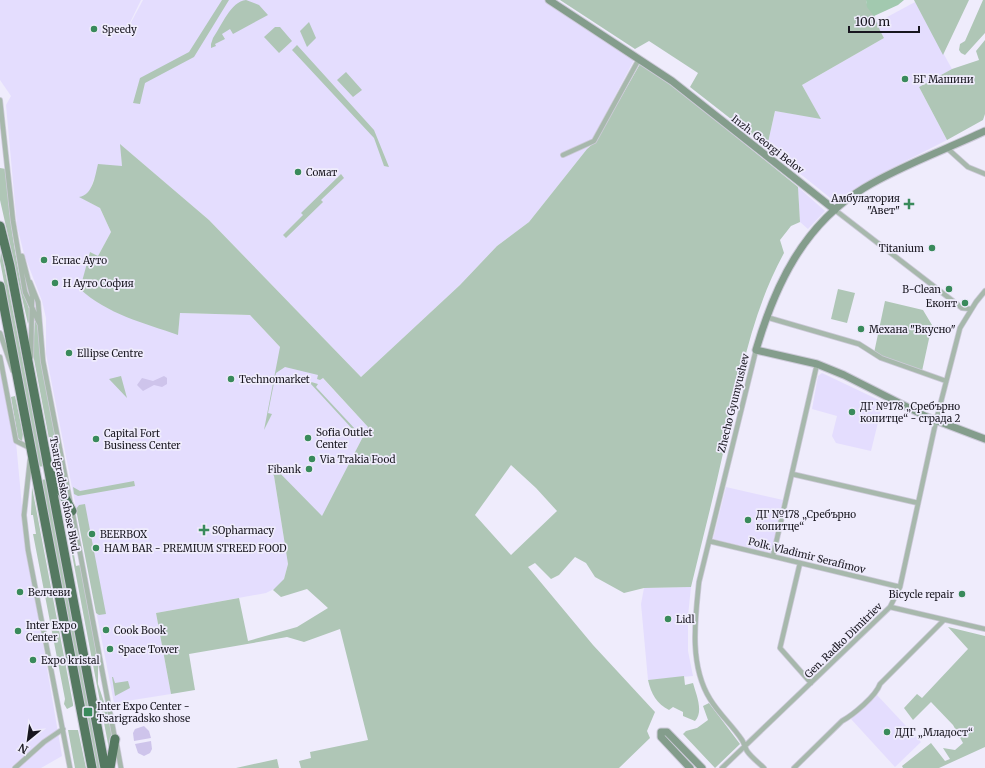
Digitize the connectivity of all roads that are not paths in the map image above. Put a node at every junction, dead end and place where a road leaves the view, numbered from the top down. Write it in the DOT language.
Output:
graph roads {
  1 [pos="549,0"];
  2 [pos="639,59"];
  3 [pos="0,100"];
  4 [pos="985,131"];
  5 [pos="948,148"];
  6 [pos="563,155"];
  7 [pos="985,174"];
  8 [pos="835,210"];
  9 [pos="0,226"];
  10 [pos="16,237"];
  11 [pos="30,282"];
  12 [pos="0,286"];
  13 [pos="985,291"];
  14 [pos="32,307"];
  15 [pos="971,309"];
  16 [pos="765,317"];
  17 [pos="41,331"];
  18 [pos="0,333"];
  19 [pos="756,350"];
  20 [pos="0,357"];
  21 [pos="817,364"];
  22 [pos="30,372"];
  23 [pos="18,381"];
  24 [pos="946,381"];
  25 [pos="936,421"];
  26 [pos="985,439"];
  27 [pos="31,448"];
  28 [pos="47,463"];
  29 [pos="792,474"];
  30 [pos="918,503"];
  31 [pos="72,511"];
  32 [pos="710,541"];
  33 [pos="773,556"];
  34 [pos="800,563"];
  35 [pos="900,587"];
  36 [pos="890,607"];
  37 [pos="944,620"];
  38 [pos="985,629"];
  39 [pos="811,683"];
  40 [pos="62,729"];
  41 [pos="115,739"];
  42 [pos="745,746"];
  43 [pos="15,768"];
  44 [pos="70,768"];
  45 [pos="92,768"];
  46 [pos="105,768"];
  47 [pos="110,768"];
  48 [pos="121,768"];
  49 [pos="690,768"];
  50 [pos="702,768"];
  51 [pos="722,768"];
  52 [pos="764,768"];
  53 [pos="794,768"];
  1 -- 2 [label="street, Inzh. Georgi Belov"];
  2 -- 6 [label="street"];
  2 -- 8 [label="street, Inzh. Georgi Belov"];
  3 -- 10 [label="street"];
  4 -- 5 [label="street, Zhecho Gyumyushev"];
  5 -- 7 [label="street"];
  5 -- 8 [label="street, Zhecho Gyumyushev"];
  8 -- 15 [label="street, Inzh. Georgi Belov"];
  8 -- 16 [label="street, Zhecho Gyumyushev"];
  9 -- 22 [label="highway, Tsarigradsko shose Blvd."];
  10 -- 11 [label="street"];
  10 -- 14 [label="street"];
  11 -- 14 [label="street"];
  11 -- 17 [label="street, Tsarigradsko shose Blvd."];
  12 -- 23 [label="highway"];
  13 -- 15 [label="street, Gen. Radko Dimitriev"];
  14 -- 17 [label="street, Tsarigradsko shose Blvd."];
  14 -- 22 [label="street"];
  15 -- 24 [label="street, Gen. Radko Dimitriev"];
  16 -- 19 [label="street, Zhecho Gyumyushev"];
  16 -- 24 [label="street"];
  17 -- 31 [label="street, Tsarigradsko shose Blvd."];
  18 -- 23 [label="street"];
  19 -- 21 [label="street"];
  19 -- 32 [label="street, Zhecho Gyumyushev"];
  20 -- 27 [label="street"];
  21 -- 25 [label="street"];
  21 -- 29 [label="street"];
  22 -- 28 [label="highway, Tsarigradsko shose Blvd."];
  23 -- 27 [label="highway"];
  24 -- 25 [label="street, Gen. Radko Dimitriev"];
  25 -- 26 [label="street"];
  25 -- 30 [label="street, Gen. Radko Dimitriev"];
  27 -- 40 [label="street"];
  27 -- 45 [label="highway"];
  28 -- 31 [label="highway"];
  28 -- 46 [label="highway, Tsarigradsko shose Blvd."];
  29 -- 30 [label="street"];
  29 -- 33 [label="street"];
  30 -- 35 [label="street, Gen. Radko Dimitriev"];
  31 -- 41 [label="street, Tsarigradsko shose Blvd."];
  32 -- 33 [label="street, Polk. Vladimir Serafimov"];
  32 -- 42 [label="street, Zhecho Gyumyushev"];
  33 -- 34 [label="street, Polk. Vladimir Serafimov"];
  34 -- 35 [label="street, Polk. Vladimir Serafimov"];
  34 -- 39 [label="street"];
  35 -- 36 [label="street, Gen. Radko Dimitriev"];
  36 -- 37 [label="street"];
  36 -- 39 [label="street, Gen. Radko Dimitriev"];
  37 -- 38 [label="street"];
  37 -- 53 [label="street"];
  39 -- 42 [label="street, Gen. Radko Dimitriev"];
  40 -- 43 [label="street"];
  40 -- 44 [label="street"];
  41 -- 47 [label="highway"];
  41 -- 48 [label="street, Tsarigradsko shose Blvd."];
  42 -- 51 [label="street, Gen. Radko Dimitriev"];
  42 -- 52 [label="street, Zhecho Gyumyushev"];
  49 -- 50 [label="street"];
}
